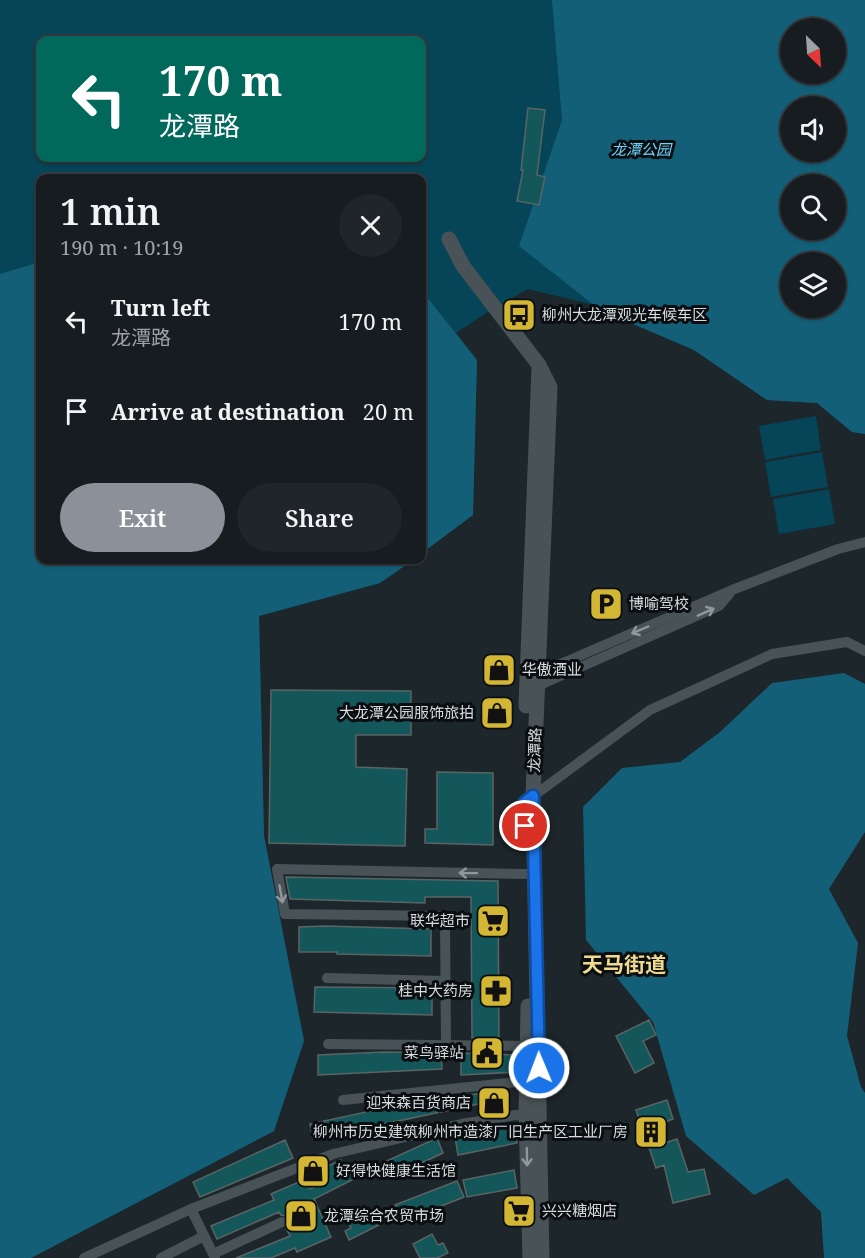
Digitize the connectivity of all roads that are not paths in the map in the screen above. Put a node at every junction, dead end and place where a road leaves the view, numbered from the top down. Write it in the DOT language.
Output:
graph roads {
  1 [pos="449,239"];
  2 [pos="865,542"];
  3 [pos="865,651"];
  4 [pos="532,682"];
  5 [pos="529,800"];
  6 [pos="526,874"];
  7 [pos="327,978"];
  8 [pos="445,981"];
  9 [pos="328,1044"];
  10 [pos="446,1045"];
  11 [pos="528,1046"];
  12 [pos="527,1081"];
  13 [pos="343,1100"];
  14 [pos="526,1116"];
  15 [pos="191,1209"];
  16 [pos="282,1222"];
  17 [pos="204,1236"];
  18 [pos="96,1256"];
  19 [pos="214,1256"];
  20 [pos="84,1258"];
  21 [pos="161,1258"];
  22 [pos="530,1258"];
  23 [pos="542,1258"];
  1 -- 4 [label="street, 龙潭路"];
  2 -- 4 [label="street"];
  3 -- 5 [label="street"];
  4 -- 5 [label="street, 龙潭路"];
  5 -- 6 [label="street, 龙潭路"];
  5 -- 23 [label="street, 龙潭路"];
  6 -- 8 [label="street, one-way"];
  6 -- 11 [label="street, 龙潭路"];
  7 -- 8 [label="street"];
  8 -- 10 [label="street"];
  9 -- 10 [label="street"];
  10 -- 11 [label="street"];
  11 -- 12 [label="street, 龙潭路"];
  12 -- 13 [label="street"];
  12 -- 14 [label="street, 龙潭路"];
  14 -- 15 [label="street"];
  14 -- 22 [label="street, 龙潭路, one-way"];
  15 -- 17 [label="street"];
  15 -- 18 [label="street"];
  16 -- 19 [label="street"];
  17 -- 19 [label="street"];
  17 -- 21 [label="street"];
  18 -- 20 [label="street"];
}
